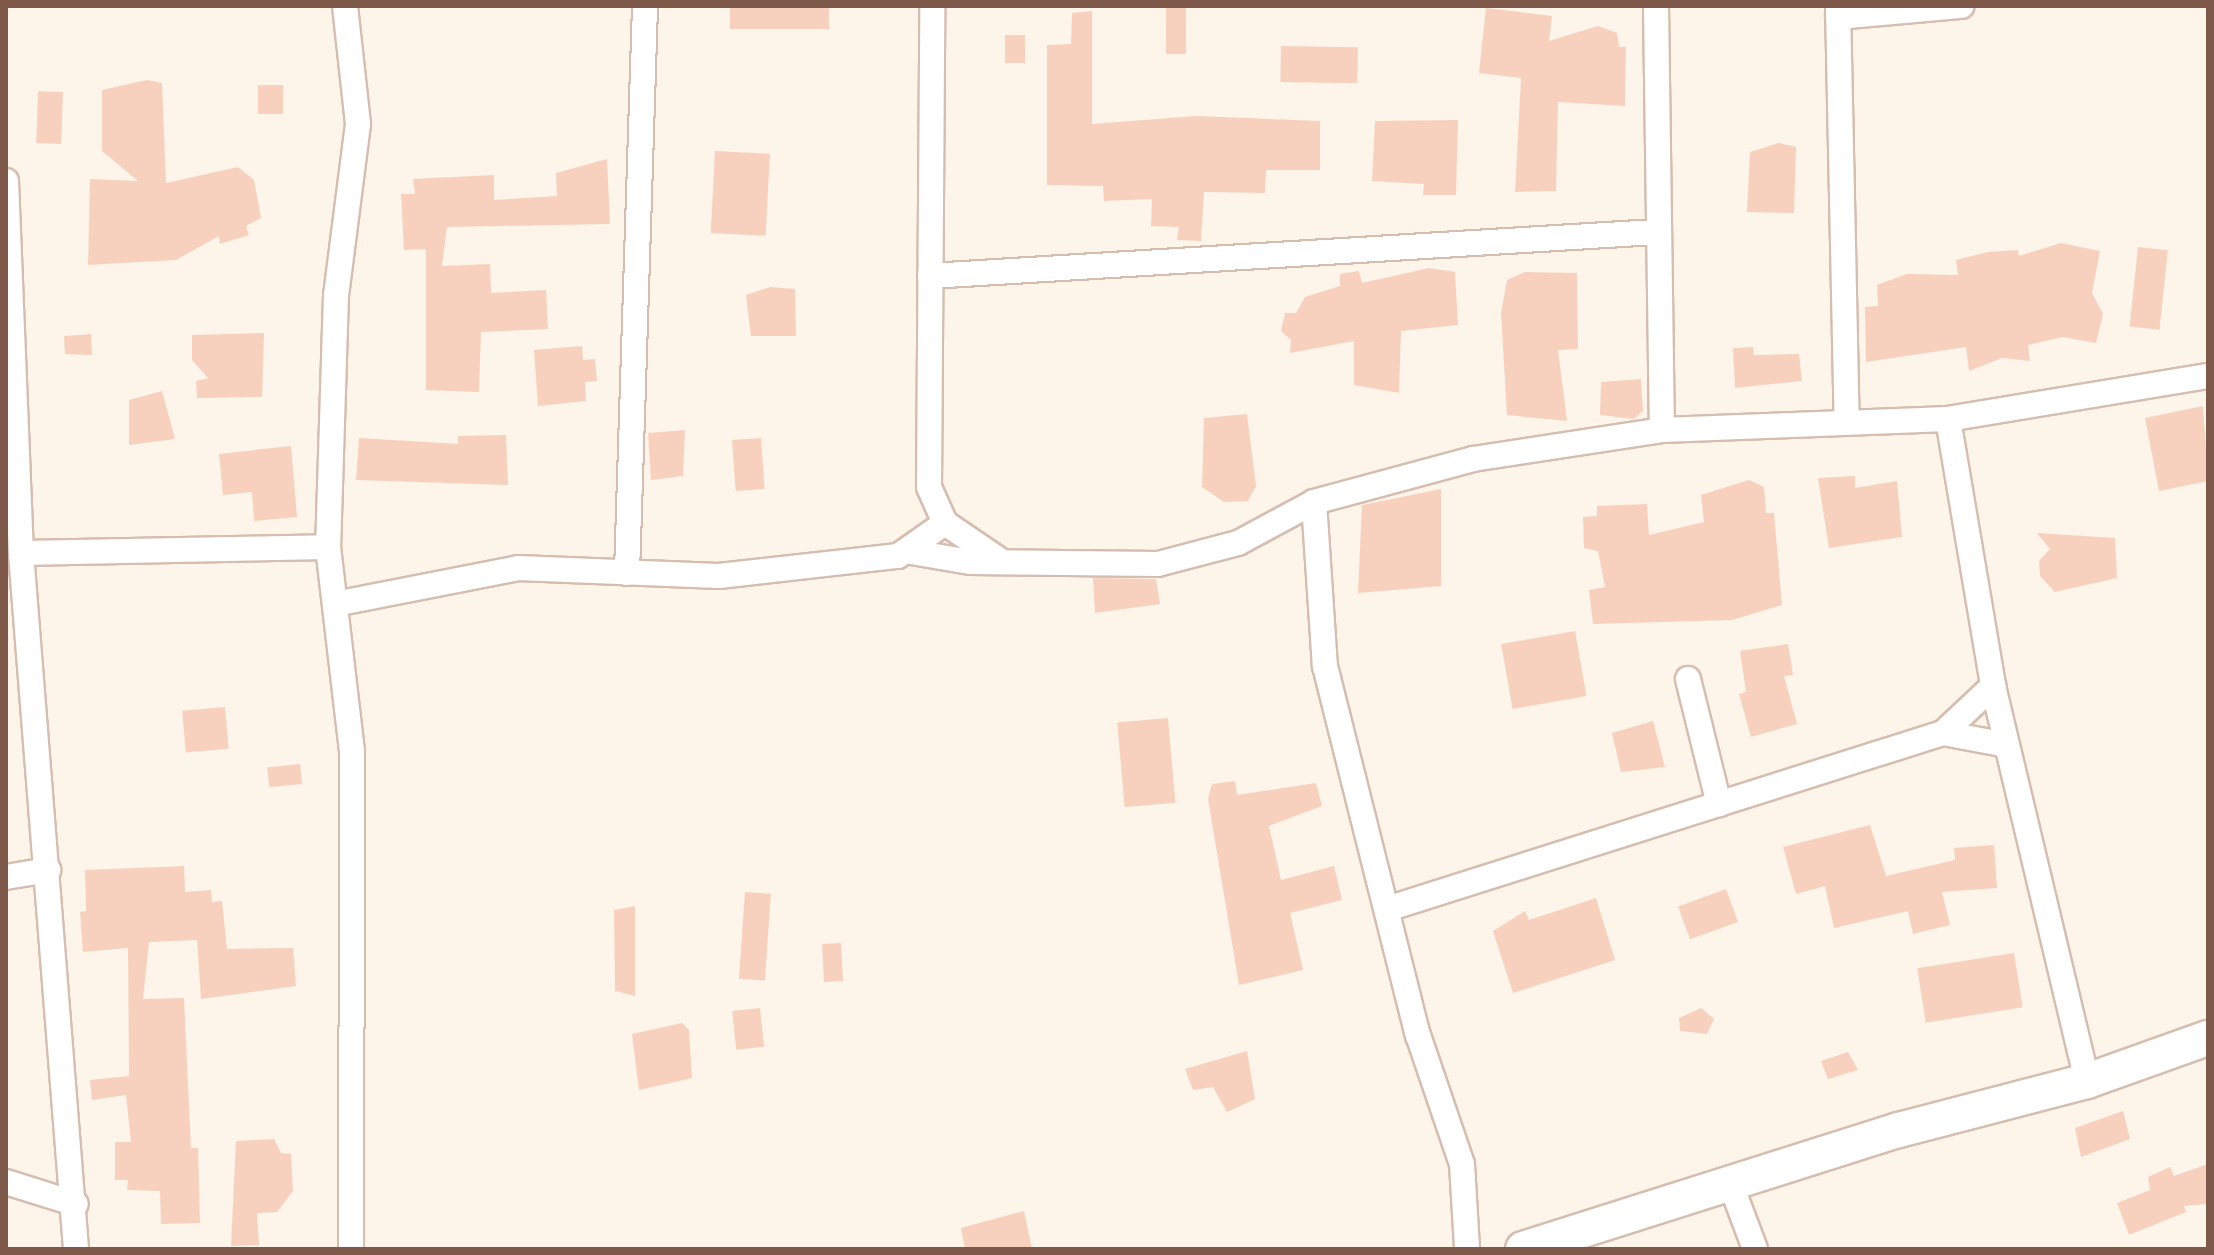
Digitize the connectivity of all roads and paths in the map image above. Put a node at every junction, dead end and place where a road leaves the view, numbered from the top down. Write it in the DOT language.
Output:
graph roads {
  1 [pos="345,6"];
  2 [pos="645,6"];
  3 [pos="932,6"];
  4 [pos="1656,6"];
  5 [pos="1962,6"];
  6 [pos="1838,12"];
  7 [pos="6,181"];
  8 [pos="7,227"];
  9 [pos="1656,232"];
  10 [pos="930,276"];
  11 [pos="2208,376"];
  12 [pos="1948,419"];
  13 [pos="1847,421"];
  14 [pos="1662,430"];
  15 [pos="1314,502"];
  16 [pos="945,523"];
  17 [pos="328,547"];
  18 [pos="911,552"];
  19 [pos="21,553"];
  20 [pos="998,559"];
  21 [pos="627,573"];
  22 [pos="340,603"];
  23 [pos="1688,679"];
  24 [pos="1993,686"];
  25 [pos="1943,733"];
  26 [pos="2007,745"];
  27 [pos="1719,804"];
  28 [pos="48,870"];
  29 [pos="6,877"];
  30 [pos="1387,909"];
  31 [pos="2208,1038"];
  32 [pos="2087,1081"];
  33 [pos="6,1182"];
  34 [pos="1731,1185"];
  35 [pos="76,1204"];
  36 [pos="76,1249"];
  37 [pos="351,1249"];
  38 [pos="1467,1249"];
  39 [pos="1523,1249"];
  40 [pos="1755,1249"];
  1 -- 17 [label="street"];
  2 -- 21 [label="street"];
  3 -- 10 [label="street"];
  4 -- 9 [label="street"];
  5 -- 6 [label="street"];
  6 -- 13 [label="street"];
  7 -- 8 [label="street"];
  8 -- 19 [label="street"];
  9 -- 10 [label="street"];
  9 -- 14 [label="street"];
  10 -- 16 [label="street"];
  11 -- 12 [label="street"];
  12 -- 13 [label="street"];
  12 -- 24 [label="street"];
  13 -- 14 [label="street"];
  14 -- 15 [label="street"];
  15 -- 20 [label="street"];
  15 -- 30 [label="street"];
  16 -- 18 [label="street"];
  16 -- 20 [label="street"];
  17 -- 19 [label="street"];
  17 -- 22 [label="street"];
  18 -- 20 [label="street"];
  18 -- 21 [label="street"];
  19 -- 28 [label="street"];
  21 -- 22 [label="street"];
  22 -- 37 [label="street"];
  23 -- 27 [label="street"];
  24 -- 25 [label="street"];
  24 -- 26 [label="street"];
  25 -- 26 [label="street"];
  25 -- 27 [label="street"];
  26 -- 32 [label="street"];
  27 -- 30 [label="street"];
  28 -- 29 [label="street"];
  28 -- 35 [label="street"];
  30 -- 38 [label="street"];
  31 -- 32 [label="street"];
  32 -- 34 [label="street"];
  33 -- 35 [label="street"];
  34 -- 39 [label="street"];
  34 -- 40 [label="street"];
  35 -- 36 [label="street"];
}
